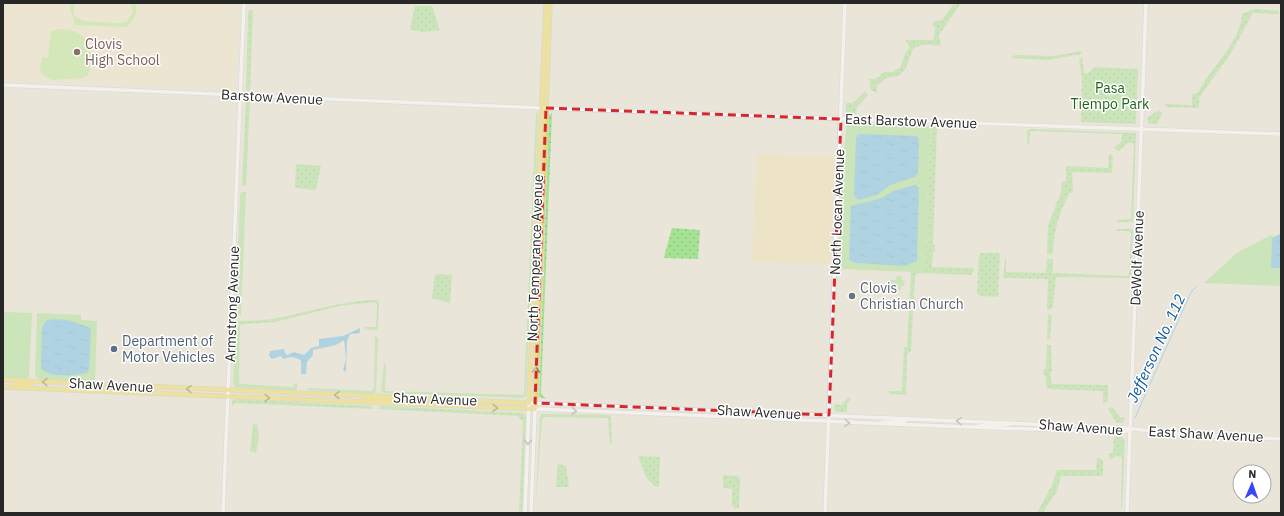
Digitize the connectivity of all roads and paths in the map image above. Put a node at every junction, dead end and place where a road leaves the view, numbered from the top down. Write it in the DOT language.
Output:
graph roads {
  1 [pos="244,3"];
  2 [pos="546,3"];
  3 [pos="550,3"];
  4 [pos="845,3"];
  5 [pos="1146,3"];
  6 [pos="3,85"];
  7 [pos="240,95"];
  8 [pos="544,108"];
  9 [pos="841,118"];
  10 [pos="1141,128"];
  11 [pos="1281,134"];
  12 [pos="3,382"];
  13 [pos="31,382"];
  14 [pos="95,385"];
  15 [pos="3,386"];
  16 [pos="127,386"];
  17 [pos="12,387"];
  18 [pos="78,390"];
  19 [pos="228,390"];
  20 [pos="111,391"];
  21 [pos="228,396"];
  22 [pos="379,397"];
  23 [pos="414,398"];
  24 [pos="341,401"];
  25 [pos="376,403"];
  26 [pos="529,403"];
  27 [pos="535,403"];
  28 [pos="645,407"];
  29 [pos="683,408"];
  30 [pos="529,409"];
  31 [pos="535,409"];
  32 [pos="613,411"];
  33 [pos="652,413"];
  34 [pos="829,415"];
  35 [pos="907,420"];
  36 [pos="829,421"];
  37 [pos="1015,423"];
  38 [pos="872,424"];
  39 [pos="1054,425"];
  40 [pos="978,427"];
  41 [pos="1024,429"];
  42 [pos="1130,430"];
  43 [pos="1281,439"];
  44 [pos="223,513"];
  45 [pos="525,513"];
  46 [pos="531,513"];
  47 [pos="825,513"];
  48 [pos="1127,513"];
  1 -- 7 [label="street, Armstrong Avenue"];
  2 -- 8 [label="main road, North Temperance Avenue"];
  3 -- 8 [label="main road, North Temperance Avenue"];
  4 -- 9 [label="street, North Locan Avenue"];
  5 -- 10 [label="street, DeWolf Avenue"];
  6 -- 7 [label="street, Barstow Avenue"];
  7 -- 8 [label="street, Barstow Avenue"];
  7 -- 19 [label="street, Armstrong Avenue"];
  8 -- 9 [label="street, East Barstow Avenue"];
  8 -- 26 [label="main road, North Temperance Avenue"];
  27 -- 8 [label="main road, North Temperance Avenue, one-way"];
  9 -- 10 [label="street, East Barstow Avenue"];
  9 -- 34 [label="street, North Locan Avenue"];
  10 -- 11 [label="street, East Barstow Avenue"];
  10 -- 42 [label="street, DeWolf Avenue"];
  12 -- 13 [label="main road, Shaw Avenue"];
  14 -- 13 [label="main road, Shaw Avenue, one-way"];
  13 -- 17 [label="main road"];
  14 -- 16 [label="main road, Shaw Avenue"];
  14 -- 18 [label="main road"];
  15 -- 17 [label="main road, Shaw Avenue"];
  19 -- 16 [label="main road, Shaw Avenue, one-way"];
  16 -- 20 [label="main road"];
  17 -- 18 [label="main road, Shaw Avenue"];
  18 -- 20 [label="main road, Shaw Avenue"];
  19 -- 21 [label="street, Armstrong Avenue"];
  22 -- 19 [label="main road, Shaw Avenue, one-way"];
  20 -- 21 [label="main road, Shaw Avenue"];
  21 -- 24 [label="main road, Shaw Avenue, one-way"];
  21 -- 44 [label="street, Armstrong Avenue"];
  22 -- 23 [label="main road, Shaw Avenue"];
  22 -- 24 [label="main road"];
  23 -- 25 [label="main road"];
  23 -- 26 [label="main road, Shaw Avenue"];
  24 -- 25 [label="main road, Shaw Avenue"];
  25 -- 30 [label="main road, Shaw Avenue, one-way"];
  26 -- 27 [label="street, Shaw Avenue"];
  26 -- 30 [label="street, North Temperance Avenue"];
  27 -- 28 [label="street, Shaw Avenue"];
  27 -- 31 [label="main road, North Temperance Avenue"];
  28 -- 29 [label="street, Shaw Avenue"];
  28 -- 32 [label="street"];
  29 -- 33 [label="street"];
  29 -- 34 [label="street, Shaw Avenue"];
  30 -- 31 [label="main road, Shaw Avenue"];
  30 -- 45 [label="street, North Temperance Avenue, one-way"];
  31 -- 32 [label="street, Shaw Avenue, one-way"];
  31 -- 46 [label="street, North Temperance Avenue"];
  32 -- 33 [label="street, Shaw Avenue"];
  33 -- 36 [label="street, Shaw Avenue"];
  34 -- 35 [label="street, Shaw Avenue"];
  34 -- 36 [label="street, North Locan Avenue"];
  37 -- 35 [label="street, Shaw Avenue, one-way"];
  35 -- 38 [label="street"];
  36 -- 38 [label="street, Shaw Avenue, one-way"];
  36 -- 47 [label="street, North Locan Avenue"];
  37 -- 39 [label="street, Shaw Avenue"];
  37 -- 40 [label="street"];
  38 -- 40 [label="street, Shaw Avenue"];
  39 -- 41 [label="street"];
  39 -- 42 [label="street, Shaw Avenue"];
  40 -- 41 [label="street, Shaw Avenue"];
  41 -- 42 [label="street, Shaw Avenue"];
  42 -- 43 [label="street, East Shaw Avenue"];
  42 -- 48 [label="street, DeWolf Avenue"];
}
